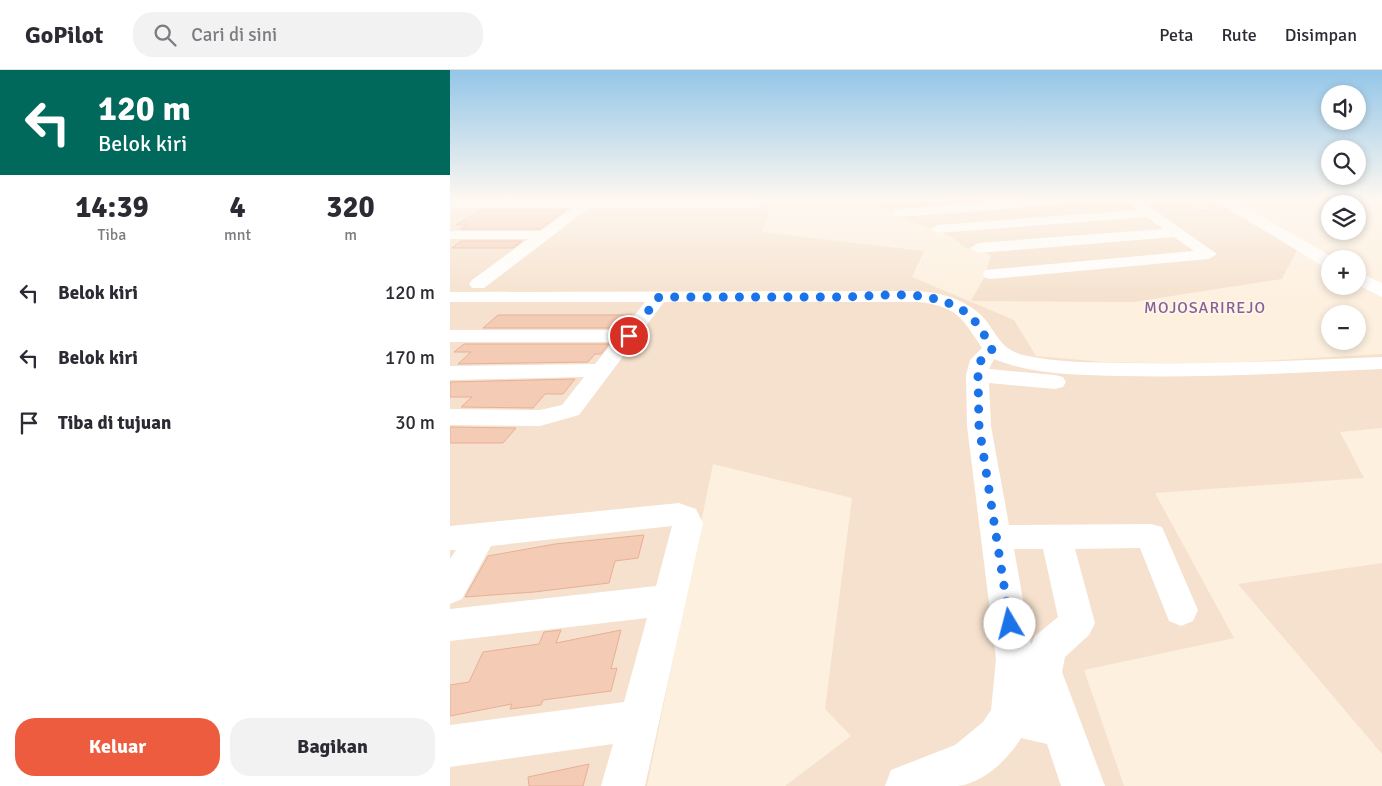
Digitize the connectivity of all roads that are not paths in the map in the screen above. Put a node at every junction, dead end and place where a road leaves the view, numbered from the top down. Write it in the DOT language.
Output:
graph roads {
  1 [pos="1159,233"];
  2 [pos="1178,233"];
  3 [pos="1279,233"];
  4 [pos="450,235"];
  5 [pos="544,235"];
  6 [pos="978,248"];
  7 [pos="494,251"];
  8 [pos="521,251"];
  9 [pos="1321,258"];
  10 [pos="991,274"];
  11 [pos="1366,282"];
  12 [pos="450,284"];
  13 [pos="478,284"];
  14 [pos="1382,291"];
  15 [pos="651,293"];
  16 [pos="450,297"];
  17 [pos="629,336"];
  18 [pos="455,340"];
  19 [pos="985,362"];
  20 [pos="1382,363"];
  21 [pos="602,370"];
  22 [pos="450,373"];
  23 [pos="450,417"];
  24 [pos="1056,536"];
  25 [pos="465,537"];
  26 [pos="997,537"];
  27 [pos="450,589"];
  28 [pos="669,600"];
  29 [pos="1181,610"];
  30 [pos="450,626"];
  31 [pos="1011,716"];
  32 [pos="638,720"];
  33 [pos="1062,727"];
  34 [pos="450,746"];
  35 [pos="623,786"];
  36 [pos="907,786"];
  37 [pos="1082,786"];
  1 -- 6 [label="street"];
  2 -- 10 [label="street"];
  3 -- 9 [label="main road"];
  4 -- 5 [label="street"];
  5 -- 8 [label="street"];
  7 -- 8 [label="street"];
  8 -- 13 [label="street"];
  11 -- 14 [label="main road"];
  12 -- 13 [label="street"];
  13 -- 15 [label="street"];
  15 -- 16 [label="street"];
  15 -- 17 [label="street"];
  15 -- 19 [label="street"];
  17 -- 18 [label="street"];
  17 -- 21 [label="street"];
  19 -- 20 [label="street"];
  19 -- 26 [label="street"];
  21 -- 22 [label="street"];
  21 -- 23 [label="street"];
  24 -- 26 [label="street"];
  24 -- 29 [label="street"];
  24 -- 33 [label="street"];
  25 -- 27 [label="street"];
  25 -- 28 [label="street"];
  26 -- 31 [label="street"];
  28 -- 30 [label="street"];
  28 -- 32 [label="street"];
  31 -- 33 [label="street"];
  31 -- 36 [label="street"];
  32 -- 34 [label="street"];
  32 -- 35 [label="street"];
  33 -- 37 [label="street"];
}
